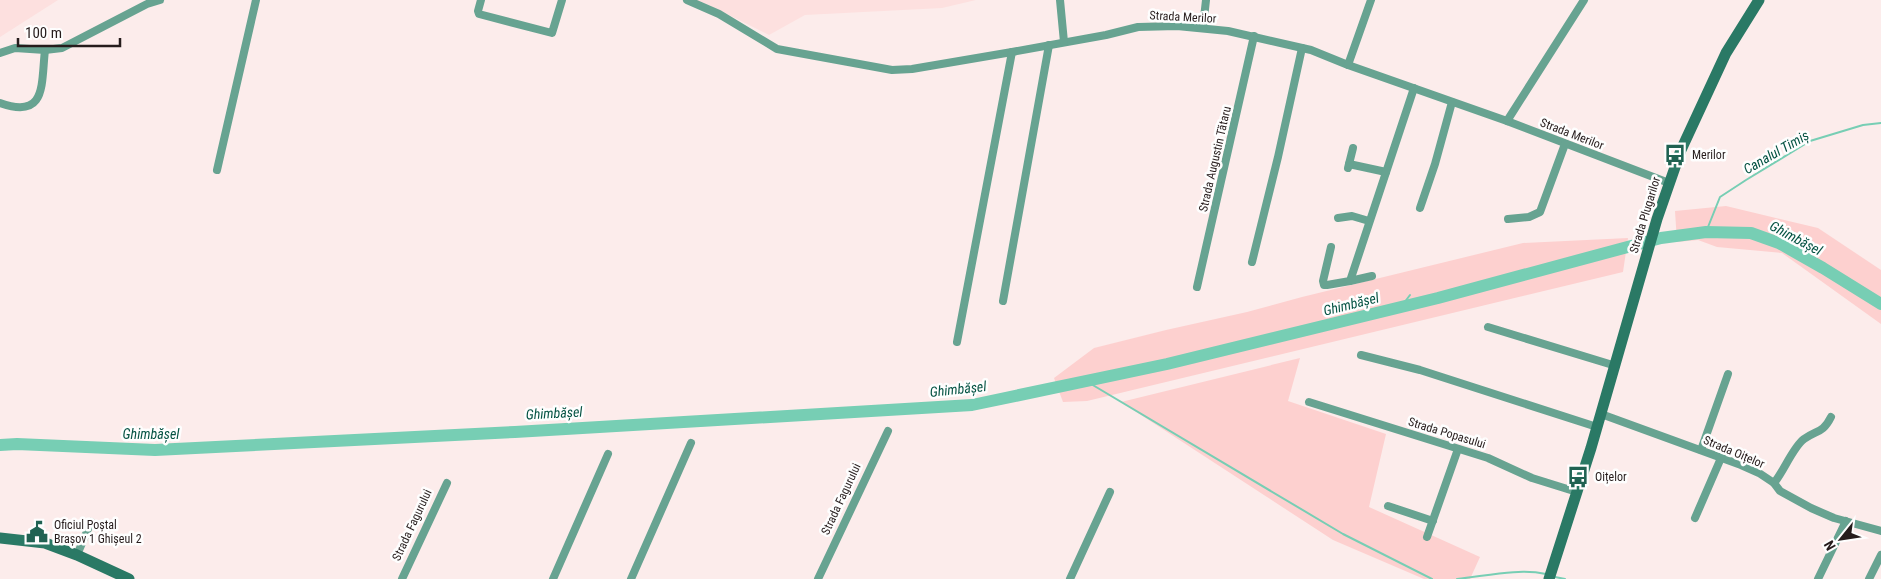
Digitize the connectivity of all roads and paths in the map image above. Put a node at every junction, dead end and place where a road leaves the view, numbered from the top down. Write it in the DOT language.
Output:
graph roads {
  1 [pos="160,0"];
  2 [pos="256,0"];
  3 [pos="481,0"];
  4 [pos="562,0"];
  5 [pos="687,0"];
  6 [pos="1060,0"];
  7 [pos="1206,0"];
  8 [pos="1371,0"];
  9 [pos="1584,0"];
  10 [pos="1759,0"];
  11 [pos="1203,27"];
  12 [pos="1254,36"];
  13 [pos="1064,42"];
  14 [pos="1050,45"];
  15 [pos="1302,48"];
  16 [pos="45,50"];
  17 [pos="1012,52"];
  18 [pos="0,53"];
  19 [pos="1348,65"];
  20 [pos="1414,88"];
  21 [pos="1452,102"];
  22 [pos="0,103"];
  23 [pos="1507,122"];
  24 [pos="1565,144"];
  25 [pos="1353,148"];
  26 [pos="217,170"];
  27 [pos="1386,172"];
  28 [pos="1669,183"];
  29 [pos="1420,208"];
  30 [pos="1338,218"];
  31 [pos="1508,220"];
  32 [pos="1369,221"];
  33 [pos="1331,247"];
  34 [pos="1252,262"];
  35 [pos="1372,276"];
  36 [pos="1350,280"];
  37 [pos="1198,288"];
  38 [pos="1003,301"];
  39 [pos="1488,327"];
  40 [pos="958,342"];
  41 [pos="1361,356"];
  42 [pos="1616,366"];
  43 [pos="1728,374"];
  44 [pos="1309,402"];
  45 [pos="1601,414"];
  46 [pos="1831,417"];
  47 [pos="1597,427"];
  48 [pos="888,431"];
  49 [pos="692,443"];
  50 [pos="1458,449"];
  51 [pos="1701,450"];
  52 [pos="608,454"];
  53 [pos="1721,458"];
  54 [pos="447,483"];
  55 [pos="1774,483"];
  56 [pos="1110,492"];
  57 [pos="1577,492"];
  58 [pos="1388,506"];
  59 [pos="1695,518"];
  60 [pos="1433,521"];
  61 [pos="1846,521"];
  62 [pos="91,522"];
  63 [pos="1881,531"];
  64 [pos="1427,537"];
  65 [pos="0,538"];
  66 [pos="77,555"];
  67 [pos="1881,555"];
  68 [pos="1551,574"];
  69 [pos="129,579"];
  70 [pos="402,579"];
  71 [pos="553,579"];
  72 [pos="631,579"];
  73 [pos="818,579"];
  74 [pos="1070,579"];
  75 [pos="1818,579"];
  76 [pos="1869,579"];
  1 -- 16 [label="street"];
  2 -- 26 [label="street"];
  3 -- 4 [label="street"];
  5 -- 17 [label="street, Strada Merilor"];
  6 -- 13 [label="street"];
  7 -- 11 [label="street"];
  8 -- 19 [label="street"];
  9 -- 23 [label="street"];
  10 -- 28 [label="street, Strada Plugarilor"];
  11 -- 12 [label="street, Strada Merilor"];
  11 -- 13 [label="street, Strada Merilor"];
  12 -- 15 [label="street, Strada Merilor"];
  12 -- 37 [label="street, Strada Augustin Tătaru"];
  13 -- 14 [label="street, Strada Merilor"];
  14 -- 17 [label="street, Strada Merilor"];
  14 -- 38 [label="street"];
  15 -- 19 [label="street, Strada Merilor"];
  15 -- 34 [label="street"];
  16 -- 18 [label="street"];
  16 -- 22 [label="street"];
  17 -- 40 [label="street"];
  19 -- 20 [label="street, Strada Merilor"];
  20 -- 21 [label="street, Strada Merilor"];
  20 -- 27 [label="street"];
  21 -- 23 [label="street, Strada Merilor"];
  21 -- 29 [label="street"];
  23 -- 24 [label="street, Strada Merilor"];
  24 -- 28 [label="street, Strada Merilor"];
  24 -- 31 [label="street"];
  25 -- 27 [label="street"];
  27 -- 32 [label="street"];
  28 -- 42 [label="street, Strada Plugarilor"];
  30 -- 32 [label="street"];
  32 -- 36 [label="street"];
  33 -- 36 [label="street"];
  35 -- 36 [label="street"];
  39 -- 42 [label="street"];
  41 -- 47 [label="street"];
  42 -- 45 [label="street, Strada Plugarilor"];
  43 -- 51 [label="street"];
  44 -- 50 [label="street, Strada Popasului"];
  45 -- 47 [label="street, Strada Plugarilor"];
  45 -- 51 [label="street, Strada Oițelor"];
  46 -- 55 [label="street"];
  47 -- 57 [label="street, Strada Plugarilor"];
  48 -- 73 [label="street, Strada Fagurului"];
  49 -- 72 [label="street"];
  50 -- 57 [label="street, Strada Popasului"];
  50 -- 60 [label="street"];
  51 -- 53 [label="street, Strada Oițelor"];
  52 -- 71 [label="street"];
  53 -- 55 [label="street, Strada Oițelor"];
  53 -- 59 [label="street"];
  54 -- 70 [label="street, Strada Fagurului"];
  55 -- 61 [label="street, Strada Oițelor"];
  56 -- 74 [label="street"];
  57 -- 68 [label="street, Strada Plugarilor"];
  58 -- 60 [label="street"];
  60 -- 64 [label="street"];
  61 -- 63 [label="street, Strada Oițelor"];
  61 -- 75 [label="street"];
  62 -- 66 [label="street"];
  65 -- 66 [label="street"];
  66 -- 69 [label="street"];
  67 -- 76 [label="street"];
}
